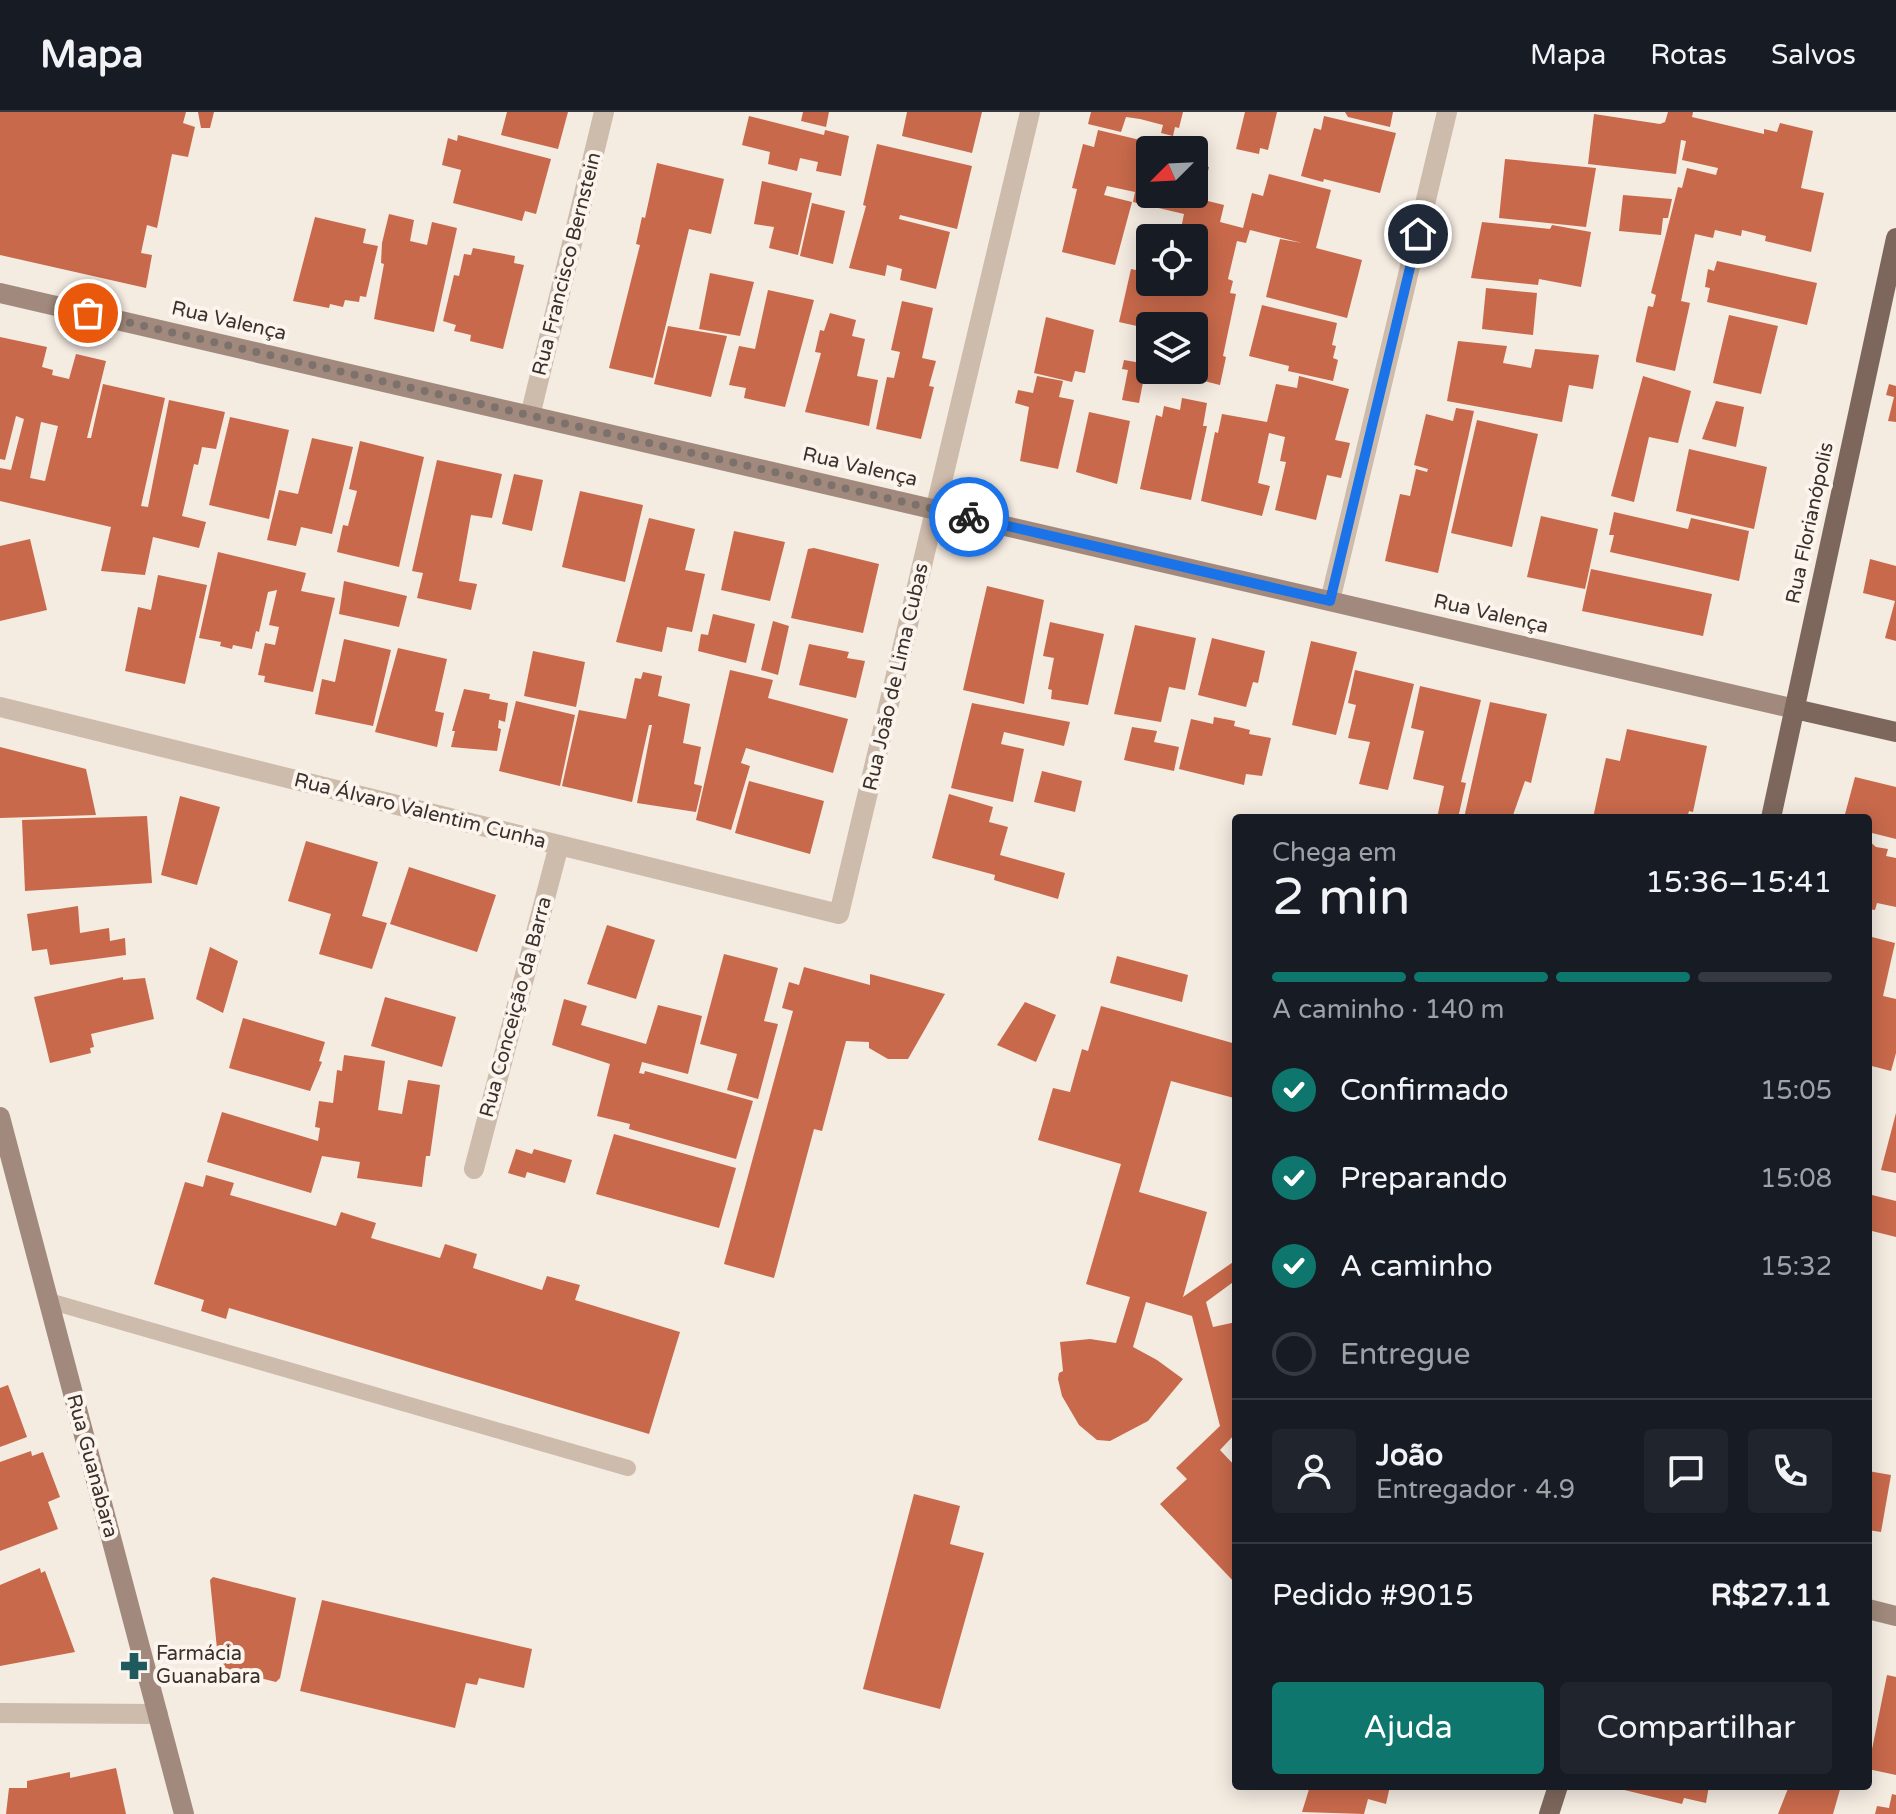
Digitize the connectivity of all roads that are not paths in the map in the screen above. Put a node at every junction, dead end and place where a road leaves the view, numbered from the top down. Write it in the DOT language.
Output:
graph roads {
  1 [pos="604,112"];
  2 [pos="1030,112"];
  3 [pos="1447,112"];
  4 [pos="1896,238"];
  5 [pos="0,293"];
  6 [pos="530,416"];
  7 [pos="935,509"];
  8 [pos="1330,601"];
  9 [pos="0,707"];
  10 [pos="1795,709"];
  11 [pos="1896,732"];
  12 [pos="1772,814"];
  13 [pos="559,845"];
  14 [pos="839,914"];
  15 [pos="0,1117"];
  16 [pos="474,1169"];
  17 [pos="49,1301"];
  18 [pos="628,1468"];
  19 [pos="1872,1610"];
  20 [pos="1896,1616"];
  21 [pos="0,1713"];
  22 [pos="158,1714"];
  23 [pos="1557,1790"];
  24 [pos="184,1814"];
  25 [pos="1549,1814"];
  1 -- 6 [label="street, Rua Francisco Bernstein"];
  2 -- 7 [label="street, Rua João de Lima Cubas"];
  3 -- 8 [label="street"];
  4 -- 10 [label="main road, Rua Florianópolis"];
  5 -- 6 [label="main road, Rua Valença"];
  6 -- 7 [label="main road, Rua Valença"];
  7 -- 8 [label="main road, Rua Valença"];
  7 -- 14 [label="street, Rua João de Lima Cubas"];
  8 -- 10 [label="main road, Rua Valença"];
  9 -- 13 [label="street, Rua Álvaro Valentim Cunha"];
  10 -- 11 [label="main road, Rua Valença"];
  10 -- 12 [label="main road, Rua Florianópolis"];
  13 -- 14 [label="street, Rua Álvaro Valentim Cunha"];
  13 -- 16 [label="street, Rua Conceição da Barra"];
  15 -- 17 [label="main road, Rua Guanabara"];
  17 -- 18 [label="lane"];
  17 -- 22 [label="main road, Rua Guanabara"];
  19 -- 20 [label="main road"];
  21 -- 22 [label="street"];
  22 -- 24 [label="main road, Rua Guanabara"];
  23 -- 25 [label="main road"];
}
